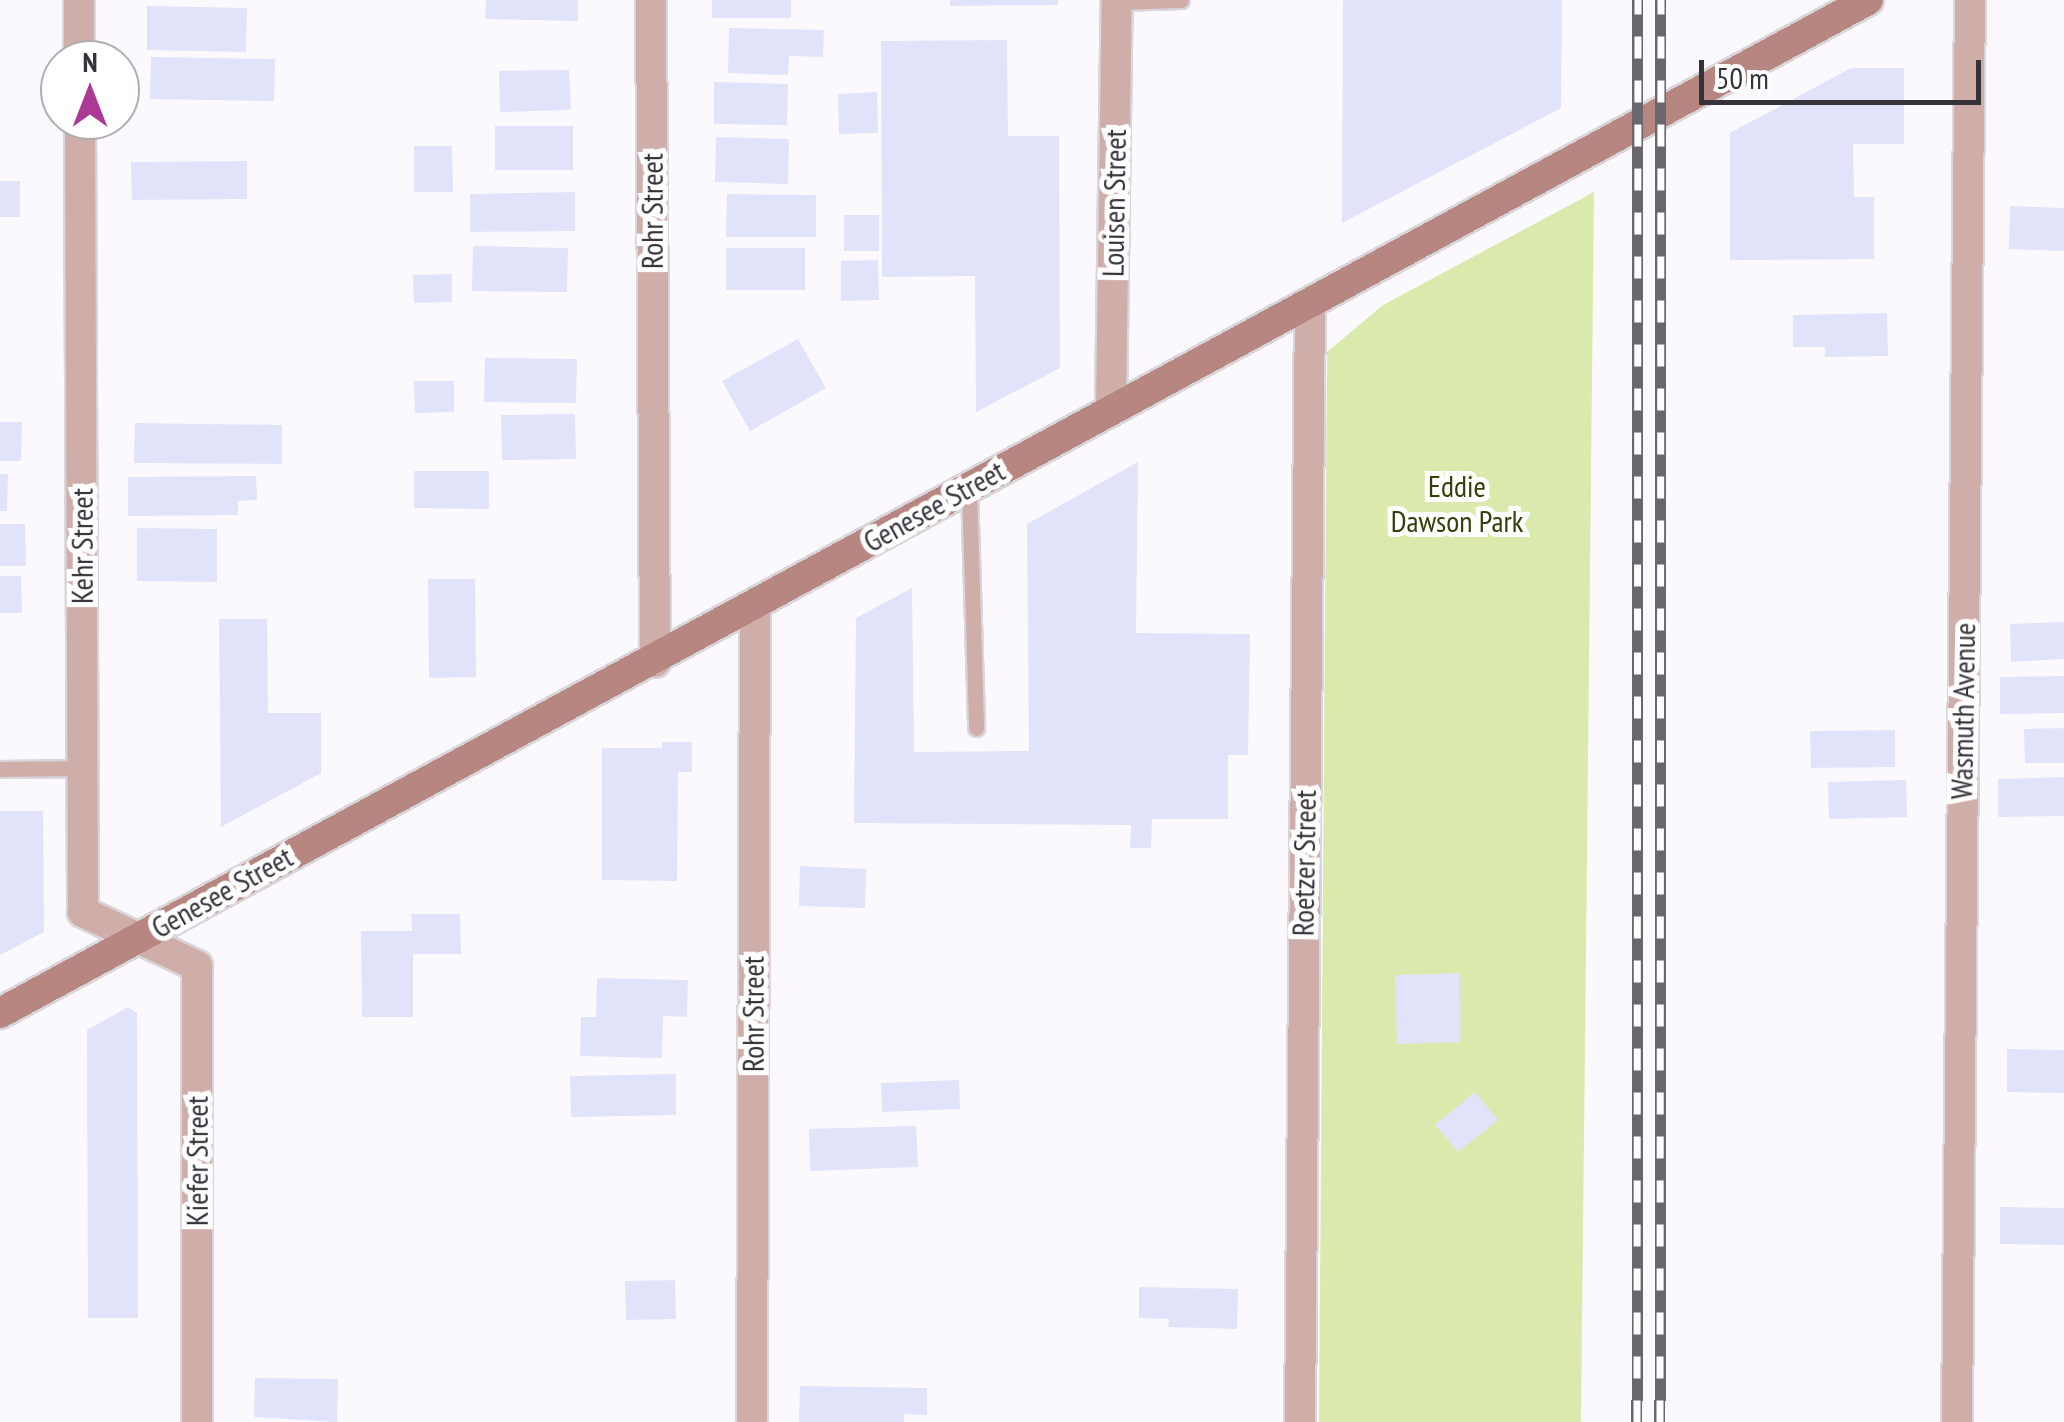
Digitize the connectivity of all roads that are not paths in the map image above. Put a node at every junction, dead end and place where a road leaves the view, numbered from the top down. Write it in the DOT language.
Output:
graph roads {
  1 [pos="79,0"];
  2 [pos="651,0"];
  3 [pos="1181,0"];
  4 [pos="1868,0"];
  5 [pos="1970,0"];
  6 [pos="1117,1"];
  7 [pos="80,40"];
  8 [pos="80,140"];
  9 [pos="1310,305"];
  10 [pos="1111,406"];
  11 [pos="969,487"];
  12 [pos="755,607"];
  13 [pos="655,662"];
  14 [pos="976,728"];
  15 [pos="83,768"];
  16 [pos="0,769"];
  17 [pos="138,938"];
  18 [pos="0,1013"];
  19 [pos="197,1422"];
  20 [pos="752,1422"];
  21 [pos="1300,1422"];
  22 [pos="1957,1422"];
  1 -- 7 [label="street"];
  2 -- 13 [label="street, Rohr Street"];
  3 -- 6 [label="lane"];
  4 -- 9 [label="main road, Genesee Street"];
  5 -- 22 [label="street, Wasmuth Avenue"];
  6 -- 10 [label="street, Louisen Street"];
  8 -- 15 [label="street, Kehr Street"];
  9 -- 10 [label="main road, Genesee Street"];
  9 -- 21 [label="street, Roetzer Street"];
  10 -- 11 [label="main road, Genesee Street"];
  11 -- 12 [label="main road, Genesee Street"];
  11 -- 14 [label="lane"];
  12 -- 13 [label="main road, Genesee Street"];
  12 -- 20 [label="street, Rohr Street"];
  13 -- 17 [label="main road, Genesee Street"];
  15 -- 16 [label="lane"];
  15 -- 17 [label="street, Kehr Street"];
  17 -- 18 [label="main road, Genesee Street"];
  17 -- 19 [label="street, Kiefer Street"];
}
